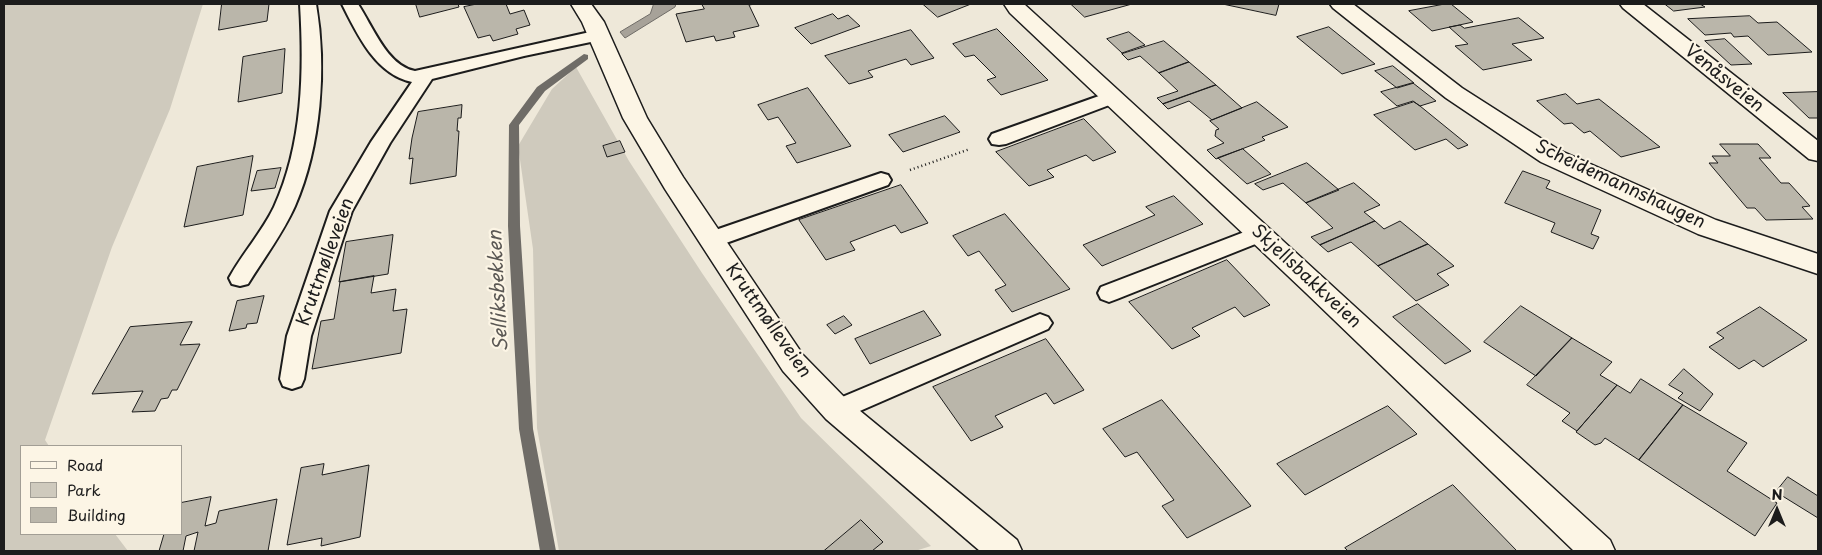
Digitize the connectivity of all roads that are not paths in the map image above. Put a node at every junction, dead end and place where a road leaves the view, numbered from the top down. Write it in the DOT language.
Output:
graph roads {
  1 [pos="308,4"];
  2 [pos="350,4"];
  3 [pos="581,4"];
  4 [pos="1014,4"];
  5 [pos="1340,4"];
  6 [pos="1630,4"];
  7 [pos="599,35"];
  8 [pos="425,76"];
  9 [pos="1113,97"];
  10 [pos="999,139"];
  11 [pos="1818,153"];
  12 [pos="881,180"];
  13 [pos="1260,234"];
  14 [pos="712,240"];
  15 [pos="1818,264"];
  16 [pos="240,278"];
  17 [pos="1110,293"];
  18 [pos="1040,323"];
  19 [pos="292,379"];
  20 [pos="836,410"];
  21 [pos="1005,551"];
  22 [pos="1598,551"];
  1 -- 16 [label="lane"];
  2 -- 8 [label="lane"];
  3 -- 7 [label="street, Kruttmølleveien"];
  4 -- 9 [label="street, Skjellsbakkveien"];
  5 -- 15 [label="street, Scheidemannshaugen"];
  6 -- 11 [label="street, Venåsveien"];
  7 -- 8 [label="lane"];
  7 -- 14 [label="street, Kruttmølleveien"];
  8 -- 19 [label="lane, Kruttmølleveien"];
  9 -- 10 [label="lane"];
  9 -- 13 [label="street, Skjellsbakkveien"];
  12 -- 14 [label="lane"];
  13 -- 17 [label="lane"];
  13 -- 22 [label="street, Skjellsbakkveien"];
  14 -- 20 [label="street, Kruttmølleveien"];
  18 -- 20 [label="lane"];
  20 -- 21 [label="street, Kruttmølleveien"];
}
